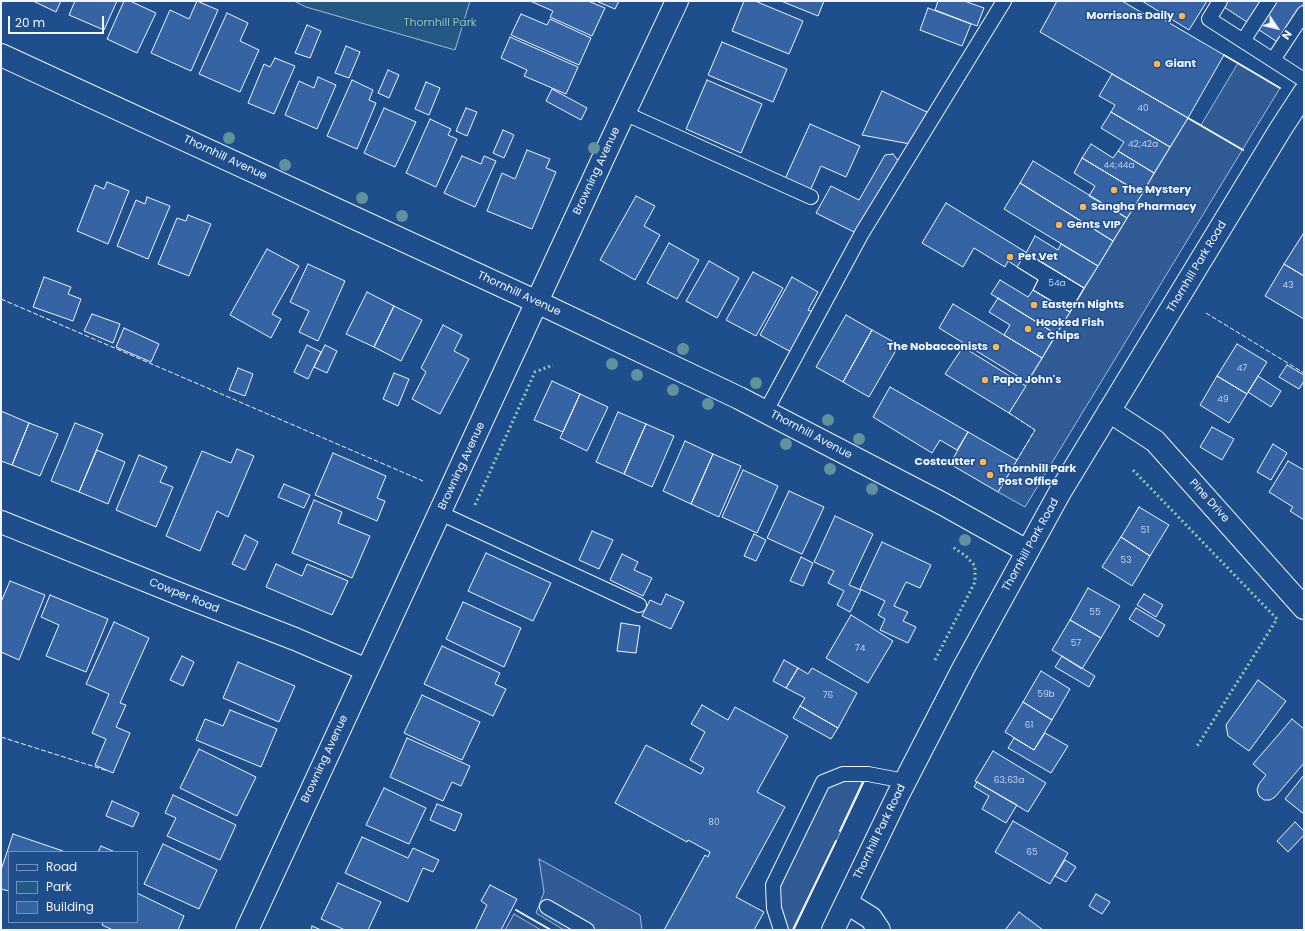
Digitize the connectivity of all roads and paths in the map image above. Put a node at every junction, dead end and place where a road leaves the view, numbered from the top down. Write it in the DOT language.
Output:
graph roads {
  1 [pos="677,1"];
  2 [pos="1004,1"];
  3 [pos="1220,1"];
  4 [pos="1270,1"];
  5 [pos="1304,13"];
  6 [pos="1243,41"];
  7 [pos="1,55"];
  8 [pos="1273,60"];
  9 [pos="1304,80"];
  10 [pos="1304,93"];
  11 [pos="624,113"];
  12 [pos="811,196"];
  13 [pos="537,302"];
  14 [pos="766,411"];
  15 [pos="1109,411"];
  16 [pos="440,513"];
  17 [pos="1,522"];
  18 [pos="1027,551"];
  19 [pos="639,605"];
  20 [pos="1303,605"];
  21 [pos="367,670"];
  22 [pos="905,781"];
  23 [pos="846,903"];
  24 [pos="547,907"];
  25 [pos="246,930"];
  26 [pos="587,930"];
  27 [pos="781,930"];
  28 [pos="834,930"];
  29 [pos="879,930"];
  1 -- 11 [label="street, Browning Avenue"];
  2 -- 14 [label="lane"];
  3 -- 6 [label="lane"];
  4 -- 6 [label="lane"];
  5 -- 8 [label="lane"];
  6 -- 8 [label="lane"];
  7 -- 13 [label="street, Thornhill Avenue"];
  8 -- 9 [label="lane"];
  10 -- 15 [label="street, Thornhill Park Road"];
  11 -- 12 [label="lane"];
  11 -- 13 [label="street, Browning Avenue"];
  13 -- 14 [label="street, Thornhill Avenue"];
  13 -- 16 [label="street, Browning Avenue"];
  14 -- 18 [label="street, Thornhill Avenue"];
  15 -- 18 [label="street, Thornhill Park Road"];
  15 -- 20 [label="street, Pine Drive"];
  16 -- 19 [label="lane"];
  16 -- 21 [label="street, Browning Avenue"];
  17 -- 21 [label="street, Cowper Road"];
  18 -- 22 [label="street, Thornhill Park Road"];
  21 -- 25 [label="street, Browning Avenue"];
  22 -- 23 [label="street, Thornhill Park Road"];
  22 -- 27 [label="lane"];
  23 -- 28 [label="street, Thornhill Park Road"];
  23 -- 29 [label="street"];
  24 -- 26 [label="lane"];
}
